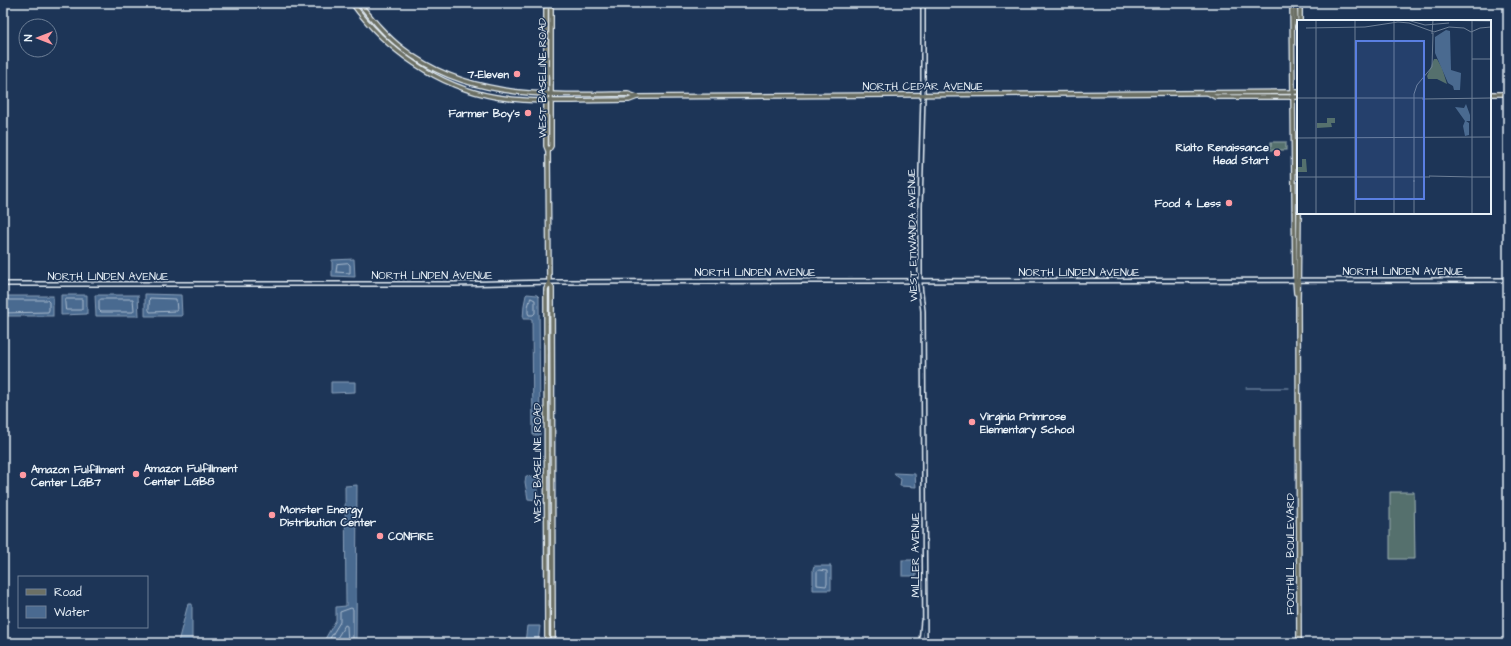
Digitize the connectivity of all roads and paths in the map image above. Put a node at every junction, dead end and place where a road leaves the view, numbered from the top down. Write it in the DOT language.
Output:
graph roads {
  1 [pos="352,3"];
  2 [pos="359,3"];
  3 [pos="923,3"];
  4 [pos="1292,3"];
  5 [pos="1296,3"];
  6 [pos="1300,3"];
  7 [pos="549,4"];
  8 [pos="1300,20"];
  9 [pos="1297,26"];
  10 [pos="1243,92"];
  11 [pos="1293,92"];
  12 [pos="1297,92"];
  13 [pos="1208,93"];
  14 [pos="546,94"];
  15 [pos="551,94"];
  16 [pos="1491,94"];
  17 [pos="1508,94"];
  18 [pos="923,95"];
  19 [pos="637,97"];
  20 [pos="1225,97"];
  21 [pos="1293,97"];
  22 [pos="1297,97"];
  23 [pos="546,101"];
  24 [pos="552,101"];
  25 [pos="548,151"];
  26 [pos="1299,214"];
  27 [pos="1297,280"];
  28 [pos="1508,280"];
  29 [pos="920,281"];
  30 [pos="549,282"];
  31 [pos="3,284"];
  32 [pos="924,466"];
  33 [pos="925,616"];
  34 [pos="547,643"];
  35 [pos="553,643"];
  36 [pos="921,643"];
  37 [pos="925,643"];
  38 [pos="1299,643"];
  1 -- 23 [label="main road, NORTH CEDAR AVENUE"];
  2 -- 14 [label="main road, NORTH CEDAR AVENUE"];
  3 -- 18 [label="street, WEST ETIWANDA AVENUE"];
  4 -- 11 [label="main road"];
  5 -- 9 [label="main road"];
  6 -- 8 [label="main road"];
  7 -- 14 [label="main road, WEST BASELINE ROAD"];
  7 -- 15 [label="main road, WEST BASELINE ROAD"];
  10 -- 11 [label="main road, NORTH CEDAR AVENUE"];
  10 -- 13 [label="main road, NORTH CEDAR AVENUE"];
  10 -- 20 [label="main road"];
  11 -- 12 [label="main road, NORTH CEDAR AVENUE"];
  11 -- 21 [label="main road"];
  13 -- 18 [label="main road, NORTH CEDAR AVENUE"];
  13 -- 20 [label="main road, NORTH CEDAR AVENUE"];
  14 -- 15 [label="main road, NORTH CEDAR AVENUE"];
  14 -- 23 [label="main road, WEST BASELINE ROAD"];
  15 -- 19 [label="main road, NORTH CEDAR AVENUE"];
  15 -- 24 [label="main road, WEST BASELINE ROAD"];
  16 -- 17 [label="main road"];
  18 -- 19 [label="main road, NORTH CEDAR AVENUE"];
  18 -- 29 [label="street, WEST ETIWANDA AVENUE"];
  19 -- 24 [label="main road, NORTH CEDAR AVENUE"];
  20 -- 21 [label="main road, NORTH CEDAR AVENUE"];
  21 -- 22 [label="main road, NORTH CEDAR AVENUE"];
  21 -- 27 [label="main road"];
  23 -- 24 [label="main road, NORTH CEDAR AVENUE"];
  23 -- 25 [label="main road, WEST BASELINE ROAD"];
  24 -- 25 [label="main road, WEST BASELINE ROAD"];
  25 -- 30 [label="main road, WEST BASELINE ROAD"];
  26 -- 27 [label="main road"];
  27 -- 28 [label="street, NORTH LINDEN AVENUE"];
  27 -- 29 [label="street, NORTH LINDEN AVENUE"];
  27 -- 38 [label="main road, FOOTHILL BOULEVARD"];
  29 -- 30 [label="street, NORTH LINDEN AVENUE"];
  29 -- 32 [label="street, WEST ETIWANDA AVENUE"];
  30 -- 31 [label="street, NORTH LINDEN AVENUE"];
  30 -- 34 [label="main road, WEST BASELINE ROAD"];
  30 -- 35 [label="main road, WEST BASELINE ROAD"];
  32 -- 33 [label="street, MILLER AVENUE"];
  33 -- 36 [label="street"];
  33 -- 37 [label="street, MILLER AVENUE"];
}
